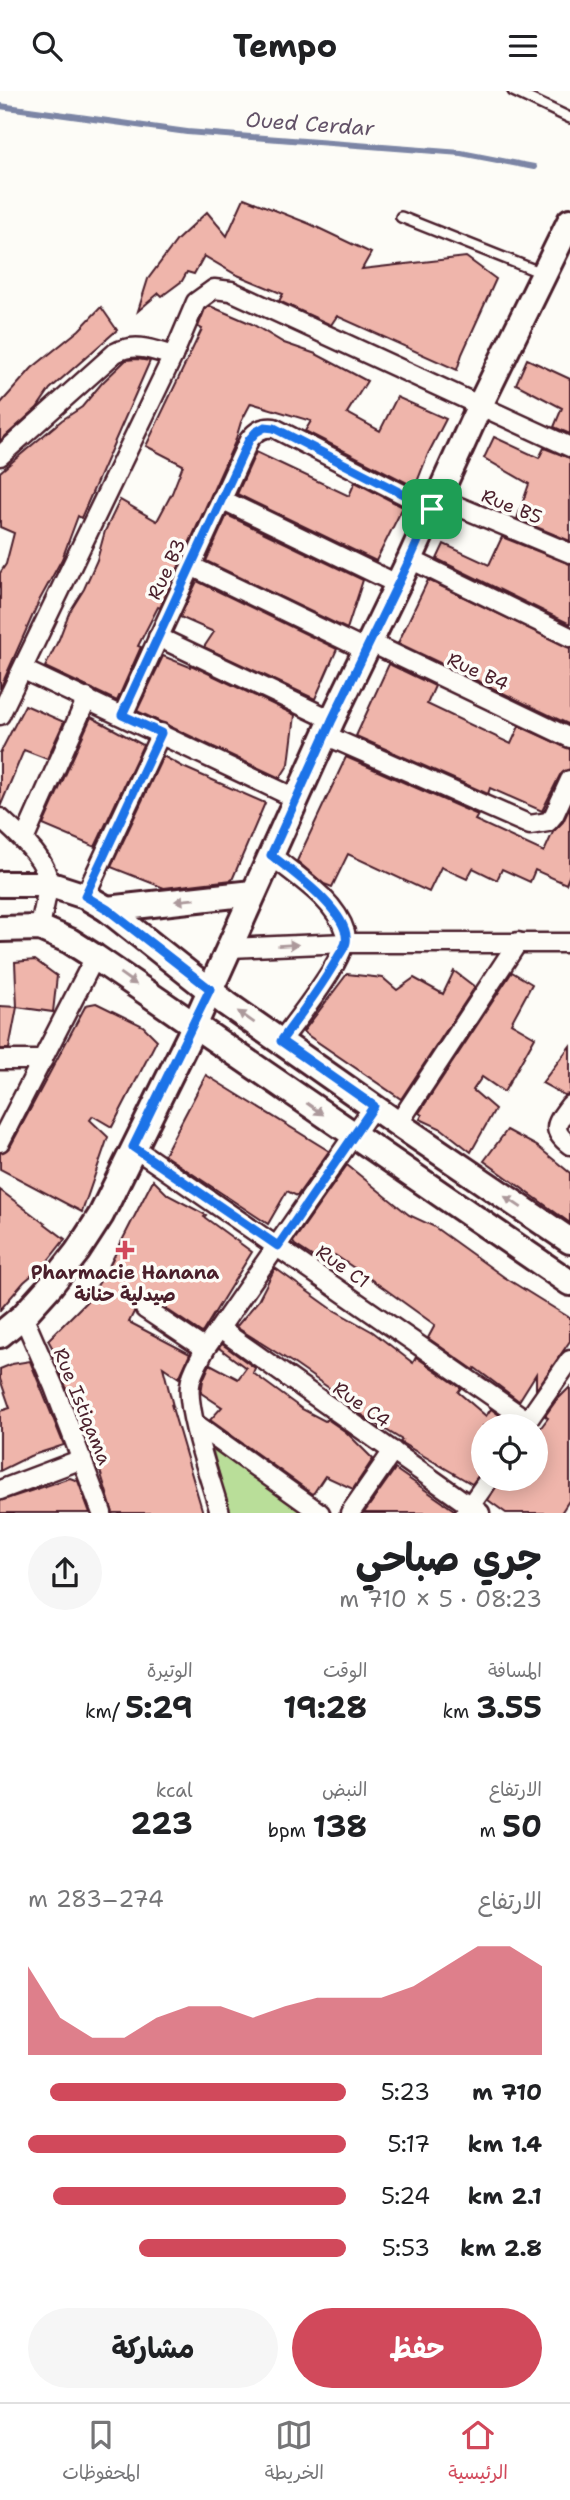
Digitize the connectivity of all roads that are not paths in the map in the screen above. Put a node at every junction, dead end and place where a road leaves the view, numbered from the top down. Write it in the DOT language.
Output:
graph roads {
  1 [pos="513,91"];
  2 [pos="570,118"];
  3 [pos="401,217"];
  4 [pos="570,221"];
  5 [pos="544,274"];
  6 [pos="173,356"];
  7 [pos="480,405"];
  8 [pos="249,440"];
  9 [pos="570,447"];
  10 [pos="0,456"];
  11 [pos="221,499"];
  12 [pos="435,503"];
  13 [pos="570,553"];
  14 [pos="410,559"];
  15 [pos="191,566"];
  16 [pos="397,584"];
  17 [pos="158,637"];
  18 [pos="570,637"];
  19 [pos="367,646"];
  20 [pos="24,670"];
  21 [pos="87,698"];
  22 [pos="0,715"];
  23 [pos="122,715"];
  24 [pos="328,727"];
  25 [pos="161,733"];
  26 [pos="570,738"];
  27 [pos="570,780"];
  28 [pos="297,799"];
  29 [pos="0,818"];
  30 [pos="24,840"];
  31 [pos="271,855"];
  32 [pos="0,884"];
  33 [pos="48,884"];
  34 [pos="253,893"];
  35 [pos="85,896"];
  36 [pos="107,909"];
  37 [pos="40,928"];
  38 [pos="0,929"];
  39 [pos="518,942"];
  40 [pos="346,943"];
  41 [pos="570,943"];
  42 [pos="230,948"];
  43 [pos="95,957"];
  44 [pos="210,989"];
  45 [pos="194,1024"];
  46 [pos="281,1041"];
  47 [pos="0,1060"];
  48 [pos="43,1060"];
  49 [pos="570,1105"];
  50 [pos="374,1106"];
  51 [pos="398,1124"];
  52 [pos="352,1135"];
  53 [pos="0,1142"];
  54 [pos="570,1145"];
  55 [pos="133,1147"];
  56 [pos="570,1241"];
  57 [pos="278,1246"];
  58 [pos="570,1283"];
  59 [pos="145,1309"];
  60 [pos="23,1316"];
  61 [pos="220,1329"];
  62 [pos="0,1335"];
  63 [pos="205,1349"];
  64 [pos="570,1360"];
  65 [pos="512,1414"];
  66 [pos="533,1414"];
  67 [pos="196,1424"];
  68 [pos="393,1451"];
  69 [pos="82,1459"];
  70 [pos="0,1490"];
  71 [pos="483,1491"];
  72 [pos="472,1511"];
  73 [pos="102,1513"];
  74 [pos="220,1513"];
  75 [pos="320,1513"];
  76 [pos="350,1513"];
  1 -- 2 [label="lane"];
  3 -- 5 [label="lane"];
  4 -- 5 [label="street"];
  5 -- 7 [label="street"];
  6 -- 7 [label="street"];
  6 -- 10 [label="street"];
  6 -- 20 [label="street"];
  7 -- 9 [label="street"];
  7 -- 12 [label="street"];
  8 -- 11 [label="street, Rue B3"];
  8 -- 12 [label="street, Rue B5"];
  11 -- 15 [label="street, Rue B3"];
  11 -- 16 [label="street"];
  12 -- 13 [label="street, Rue B5"];
  12 -- 14 [label="street"];
  14 -- 16 [label="street"];
  14 -- 18 [label="street"];
  15 -- 17 [label="street, Rue B3"];
  15 -- 19 [label="street, Rue B4"];
  16 -- 19 [label="street"];
  17 -- 23 [label="street, Rue B3"];
  17 -- 24 [label="street"];
  19 -- 24 [label="street"];
  19 -- 26 [label="street, Rue B4"];
  20 -- 21 [label="street"];
  20 -- 22 [label="street"];
  21 -- 23 [label="street"];
  21 -- 30 [label="street"];
  23 -- 25 [label="street"];
  24 -- 27 [label="street"];
  24 -- 28 [label="street"];
  25 -- 28 [label="street"];
  25 -- 35 [label="street"];
  28 -- 31 [label="street"];
  29 -- 30 [label="street"];
  30 -- 33 [label="street"];
  31 -- 34 [label="street"];
  31 -- 40 [label="street"];
  32 -- 33 [label="street"];
  33 -- 35 [label="street"];
  33 -- 37 [label="street"];
  34 -- 36 [label="street, one-way"];
  34 -- 42 [label="street"];
  35 -- 36 [label="street"];
  36 -- 44 [label="street"];
  37 -- 38 [label="street"];
  37 -- 43 [label="street"];
  39 -- 40 [label="street"];
  39 -- 41 [label="street"];
  39 -- 51 [label="street"];
  42 -- 40 [label="street, one-way"];
  40 -- 46 [label="street"];
  42 -- 44 [label="street"];
  43 -- 45 [label="street, one-way"];
  43 -- 48 [label="street"];
  44 -- 45 [label="street"];
  46 -- 44 [label="street, one-way"];
  45 -- 52 [label="street, one-way"];
  45 -- 55 [label="street"];
  46 -- 50 [label="street"];
  47 -- 48 [label="street"];
  48 -- 53 [label="street"];
  49 -- 54 [label="street"];
  50 -- 51 [label="street"];
  50 -- 52 [label="street"];
  56 -- 51 [label="street, one-way"];
  52 -- 57 [label="street"];
  52 -- 58 [label="street"];
  55 -- 57 [label="street, Rue C1"];
  55 -- 60 [label="street"];
  57 -- 61 [label="street"];
  57 -- 65 [label="street, Rue C1"];
  59 -- 63 [label="street"];
  60 -- 62 [label="street"];
  60 -- 69 [label="street, Rue Istiqama"];
  61 -- 63 [label="street"];
  61 -- 68 [label="street, Rue C4"];
  63 -- 67 [label="street"];
  64 -- 66 [label="street"];
  67 -- 74 [label="street"];
  67 -- 75 [label="street"];
  68 -- 72 [label="street, Rue C4"];
  68 -- 76 [label="street"];
  69 -- 70 [label="street"];
  69 -- 73 [label="street, Rue Istiqama"];
  71 -- 72 [label="street"];
}
